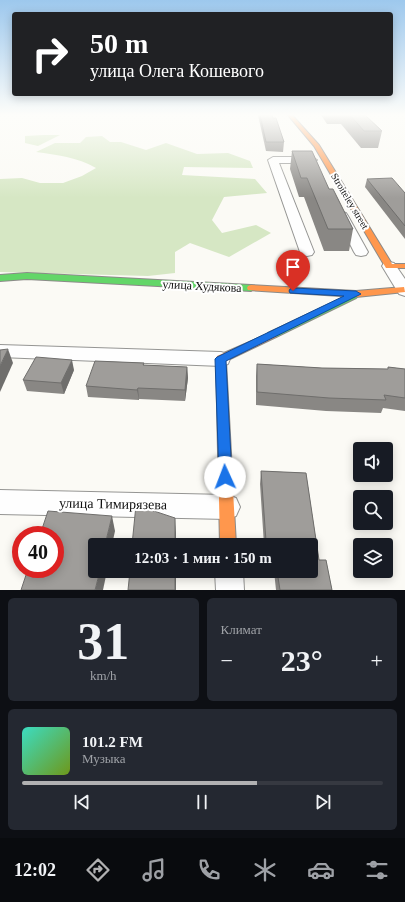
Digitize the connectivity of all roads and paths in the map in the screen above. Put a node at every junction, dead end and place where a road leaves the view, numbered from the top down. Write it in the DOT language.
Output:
graph roads {
  1 [pos="314,143"];
  2 [pos="312,160"];
  3 [pos="326,160"];
  4 [pos="319,173"];
  5 [pos="336,206"];
  6 [pos="307,252"];
  7 [pos="361,252"];
  8 [pos="389,266"];
  9 [pos="405,266"];
  10 [pos="0,278"];
  11 [pos="405,290"];
  12 [pos="356,294"];
  13 [pos="0,350"];
  14 [pos="221,359"];
  15 [pos="0,502"];
  16 [pos="227,507"];
  17 [pos="228,538"];
  18 [pos="229,578"];
  19 [pos="230,590"];
  1 -- 3 [label="street, Stroiteley street"];
  2 -- 3 [label="street"];
  2 -- 4 [label="street"];
  2 -- 6 [label="street"];
  3 -- 8 [label="street, Stroiteley street"];
  5 -- 7 [label="street"];
  8 -- 9 [label="street"];
  8 -- 11 [label="street, Stroiteley street"];
  10 -- 12 [label="street, улица Худякова"];
  11 -- 12 [label="street, улица Худякова"];
  12 -- 14 [label="street"];
  13 -- 14 [label="street"];
  14 -- 16 [label="street"];
  15 -- 16 [label="street, улица Тимирязева"];
  16 -- 17 [label="street"];
  18 -- 19 [label="street"];
}
